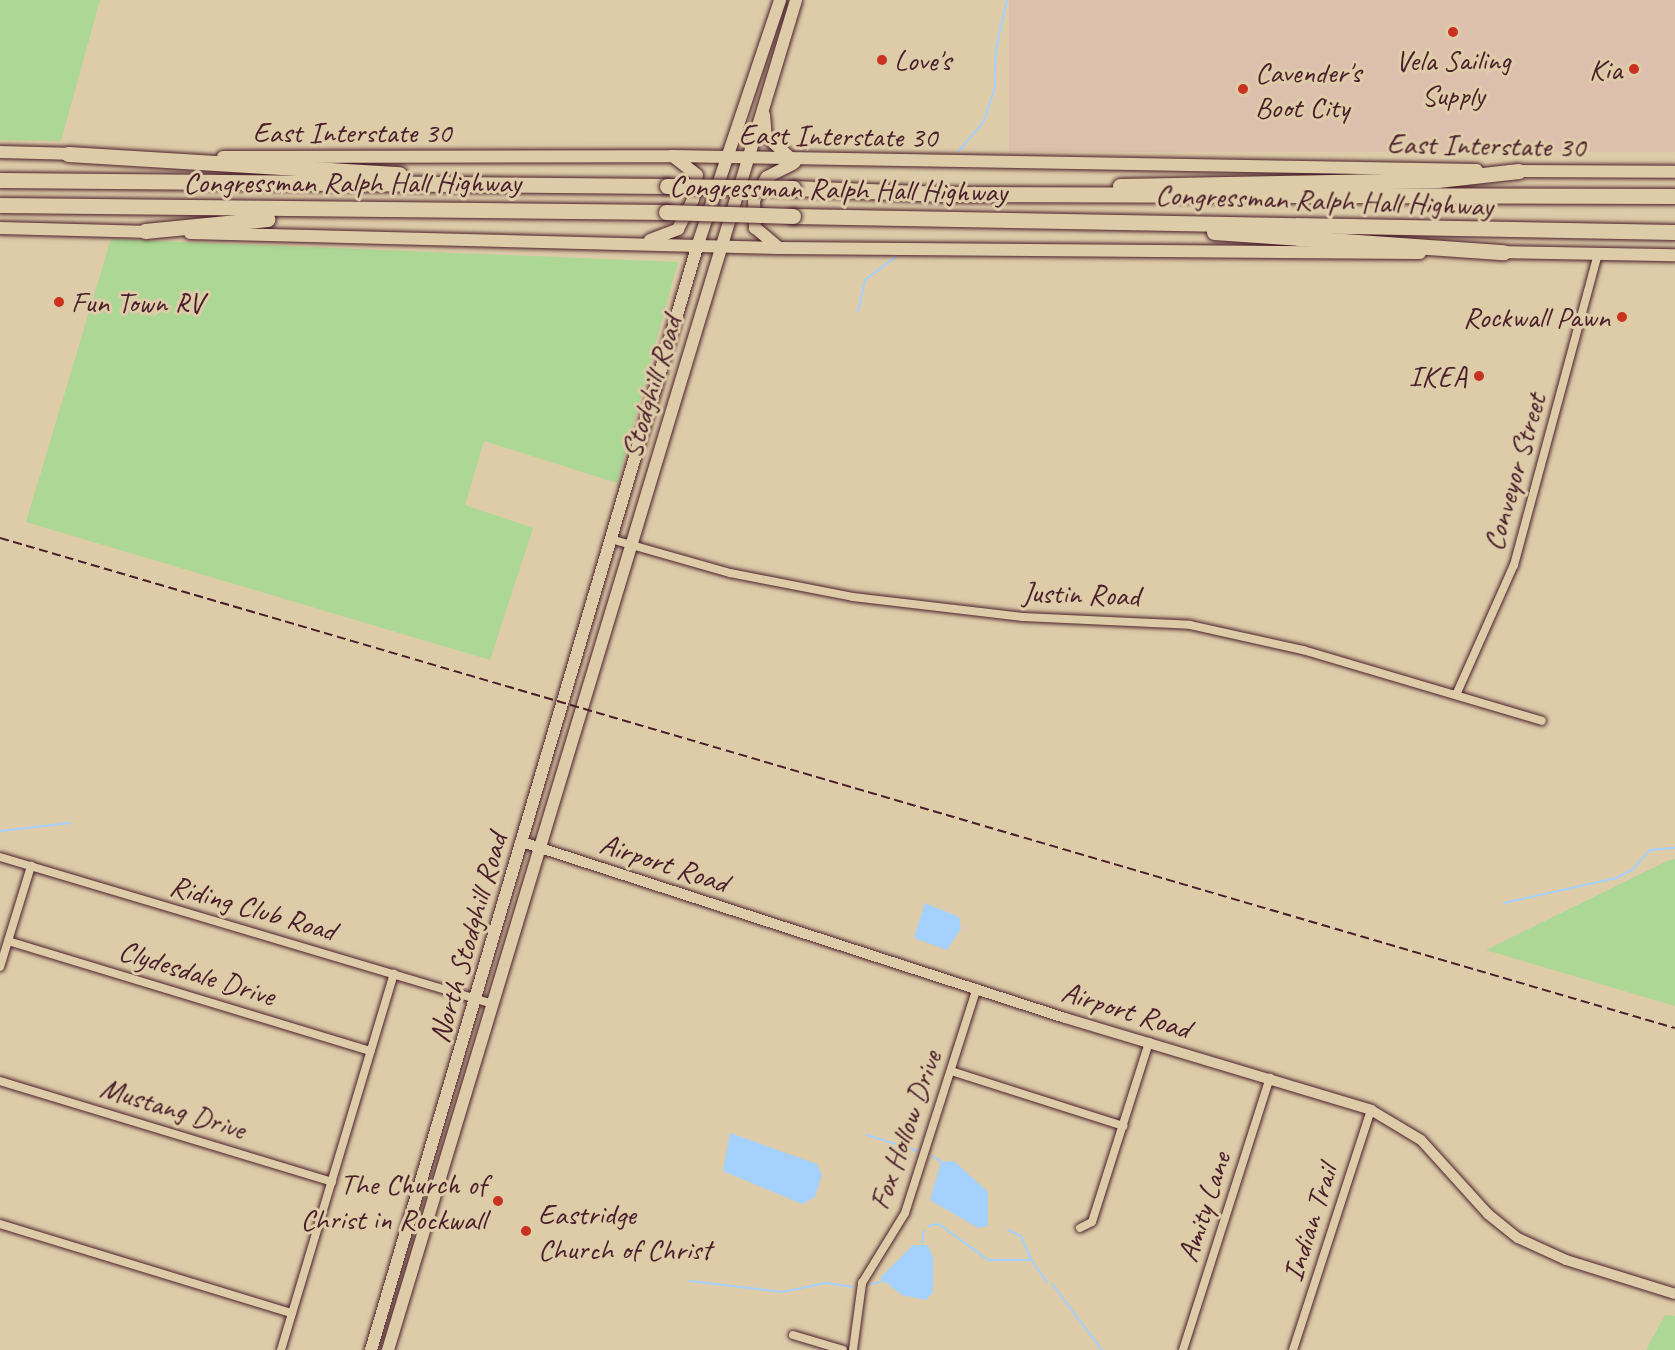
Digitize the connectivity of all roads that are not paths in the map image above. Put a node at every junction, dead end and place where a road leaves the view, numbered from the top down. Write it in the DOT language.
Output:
graph roads {
  1 [pos="780,0"];
  2 [pos="796,0"];
  3 [pos="764,107"];
  4 [pos="0,152"];
  5 [pos="68,154"];
  6 [pos="671,156"];
  7 [pos="729,159"];
  8 [pos="748,160"];
  9 [pos="796,162"];
  10 [pos="1518,171"];
  11 [pos="1675,172"];
  12 [pos="0,180"];
  13 [pos="516,185"];
  14 [pos="1025,195"];
  15 [pos="1675,196"];
  16 [pos="0,205"];
  17 [pos="479,209"];
  18 [pos="978,219"];
  19 [pos="0,228"];
  20 [pos="145,231"];
  21 [pos="1675,232"];
  22 [pos="640,243"];
  23 [pos="698,244"];
  24 [pos="721,245"];
  25 [pos="778,248"];
  26 [pos="1503,252"];
  27 [pos="1598,254"];
  28 [pos="1675,255"];
  29 [pos="614,540"];
  30 [pos="629,544"];
  31 [pos="1456,695"];
  32 [pos="1542,721"];
  33 [pos="522,842"];
  34 [pos="537,847"];
  35 [pos="0,857"];
  36 [pos="31,866"];
  37 [pos="8,941"];
  38 [pos="0,967"];
  39 [pos="394,974"];
  40 [pos="978,988"];
  41 [pos="476,999"];
  42 [pos="493,1004"];
  43 [pos="1149,1042"];
  44 [pos="371,1051"];
  45 [pos="951,1071"];
  46 [pos="1270,1078"];
  47 [pos="0,1081"];
  48 [pos="1371,1110"];
  49 [pos="1123,1126"];
  50 [pos="332,1182"];
  51 [pos="0,1224"];
  52 [pos="1080,1228"];
  53 [pos="1675,1293"];
  54 [pos="292,1313"];
  55 [pos="793,1335"];
  56 [pos="281,1350"];
  57 [pos="371,1350"];
  58 [pos="388,1350"];
  59 [pos="843,1350"];
  60 [pos="853,1350"];
  61 [pos="1183,1350"];
  62 [pos="1293,1350"];
  1 -- 7 [label="main road, Stodghill Road"];
  2 -- 3 [label="main road, Stodghill Road"];
  3 -- 8 [label="main road, Stodghill Road"];
  3 -- 9 [label="main road"];
  4 -- 5 [label="main road, East Interstate 30"];
  5 -- 6 [label="main road, East Interstate 30"];
  5 -- 13 [label="highway"];
  6 -- 7 [label="main road, East Interstate 30"];
  6 -- 22 [label="main road"];
  7 -- 8 [label="main road, East Interstate 30"];
  7 -- 23 [label="main road, Stodghill Road"];
  8 -- 9 [label="main road, East Interstate 30"];
  8 -- 24 [label="main road, Stodghill Road"];
  9 -- 10 [label="main road, East Interstate 30"];
  9 -- 25 [label="main road"];
  10 -- 11 [label="main road, East Interstate 30"];
  10 -- 14 [label="highway"];
  12 -- 13 [label="highway, Congressman Ralph Hall Highway"];
  13 -- 14 [label="highway, Congressman Ralph Hall Highway, bridge"];
  14 -- 15 [label="highway, Congressman Ralph Hall Highway"];
  16 -- 17 [label="highway, Congressman Ralph Hall Highway"];
  17 -- 18 [label="highway, Congressman Ralph Hall Highway, bridge"];
  17 -- 20 [label="highway"];
  18 -- 21 [label="highway, Congressman Ralph Hall Highway"];
  18 -- 26 [label="highway"];
  19 -- 20 [label="main road"];
  20 -- 22 [label="main road"];
  22 -- 23 [label="main road"];
  23 -- 24 [label="main road"];
  23 -- 29 [label="main road, Stodghill Road"];
  24 -- 25 [label="main road"];
  24 -- 30 [label="main road, Stodghill Road"];
  25 -- 26 [label="main road"];
  26 -- 27 [label="main road"];
  27 -- 28 [label="main road"];
  27 -- 31 [label="street, Conveyor Street"];
  29 -- 30 [label="street, Justin Road"];
  29 -- 33 [label="main road, North Stodghill Road"];
  30 -- 31 [label="street, Justin Road"];
  30 -- 34 [label="main road, North Stodghill Road"];
  31 -- 32 [label="street, Justin Road"];
  33 -- 34 [label="street, Airport Road"];
  33 -- 41 [label="main road, North Stodghill Road"];
  34 -- 40 [label="street, Airport Road"];
  34 -- 42 [label="main road, North Stodghill Road"];
  35 -- 36 [label="street, Riding Club Road"];
  36 -- 37 [label="street"];
  36 -- 39 [label="street, Riding Club Road"];
  37 -- 38 [label="street"];
  37 -- 44 [label="street, Clydesdale Drive"];
  39 -- 41 [label="street, Riding Club Road"];
  39 -- 44 [label="street"];
  40 -- 43 [label="street, Airport Road"];
  40 -- 45 [label="street, Fox Hollow Drive"];
  41 -- 42 [label="street, Riding Club Road"];
  41 -- 57 [label="main road, North Stodghill Road"];
  42 -- 58 [label="main road, North Stodghill Road"];
  43 -- 46 [label="street, Airport Road"];
  43 -- 49 [label="street"];
  44 -- 50 [label="street"];
  45 -- 49 [label="street"];
  45 -- 60 [label="street, Fox Hollow Drive"];
  46 -- 48 [label="street, Airport Road"];
  46 -- 61 [label="street, Amity Lane"];
  47 -- 50 [label="street, Mustang Drive"];
  48 -- 53 [label="street, Airport Road"];
  48 -- 62 [label="street, Indian Trail"];
  49 -- 52 [label="street"];
  50 -- 54 [label="street"];
  51 -- 54 [label="street"];
  54 -- 56 [label="street"];
  55 -- 59 [label="street"];
}
